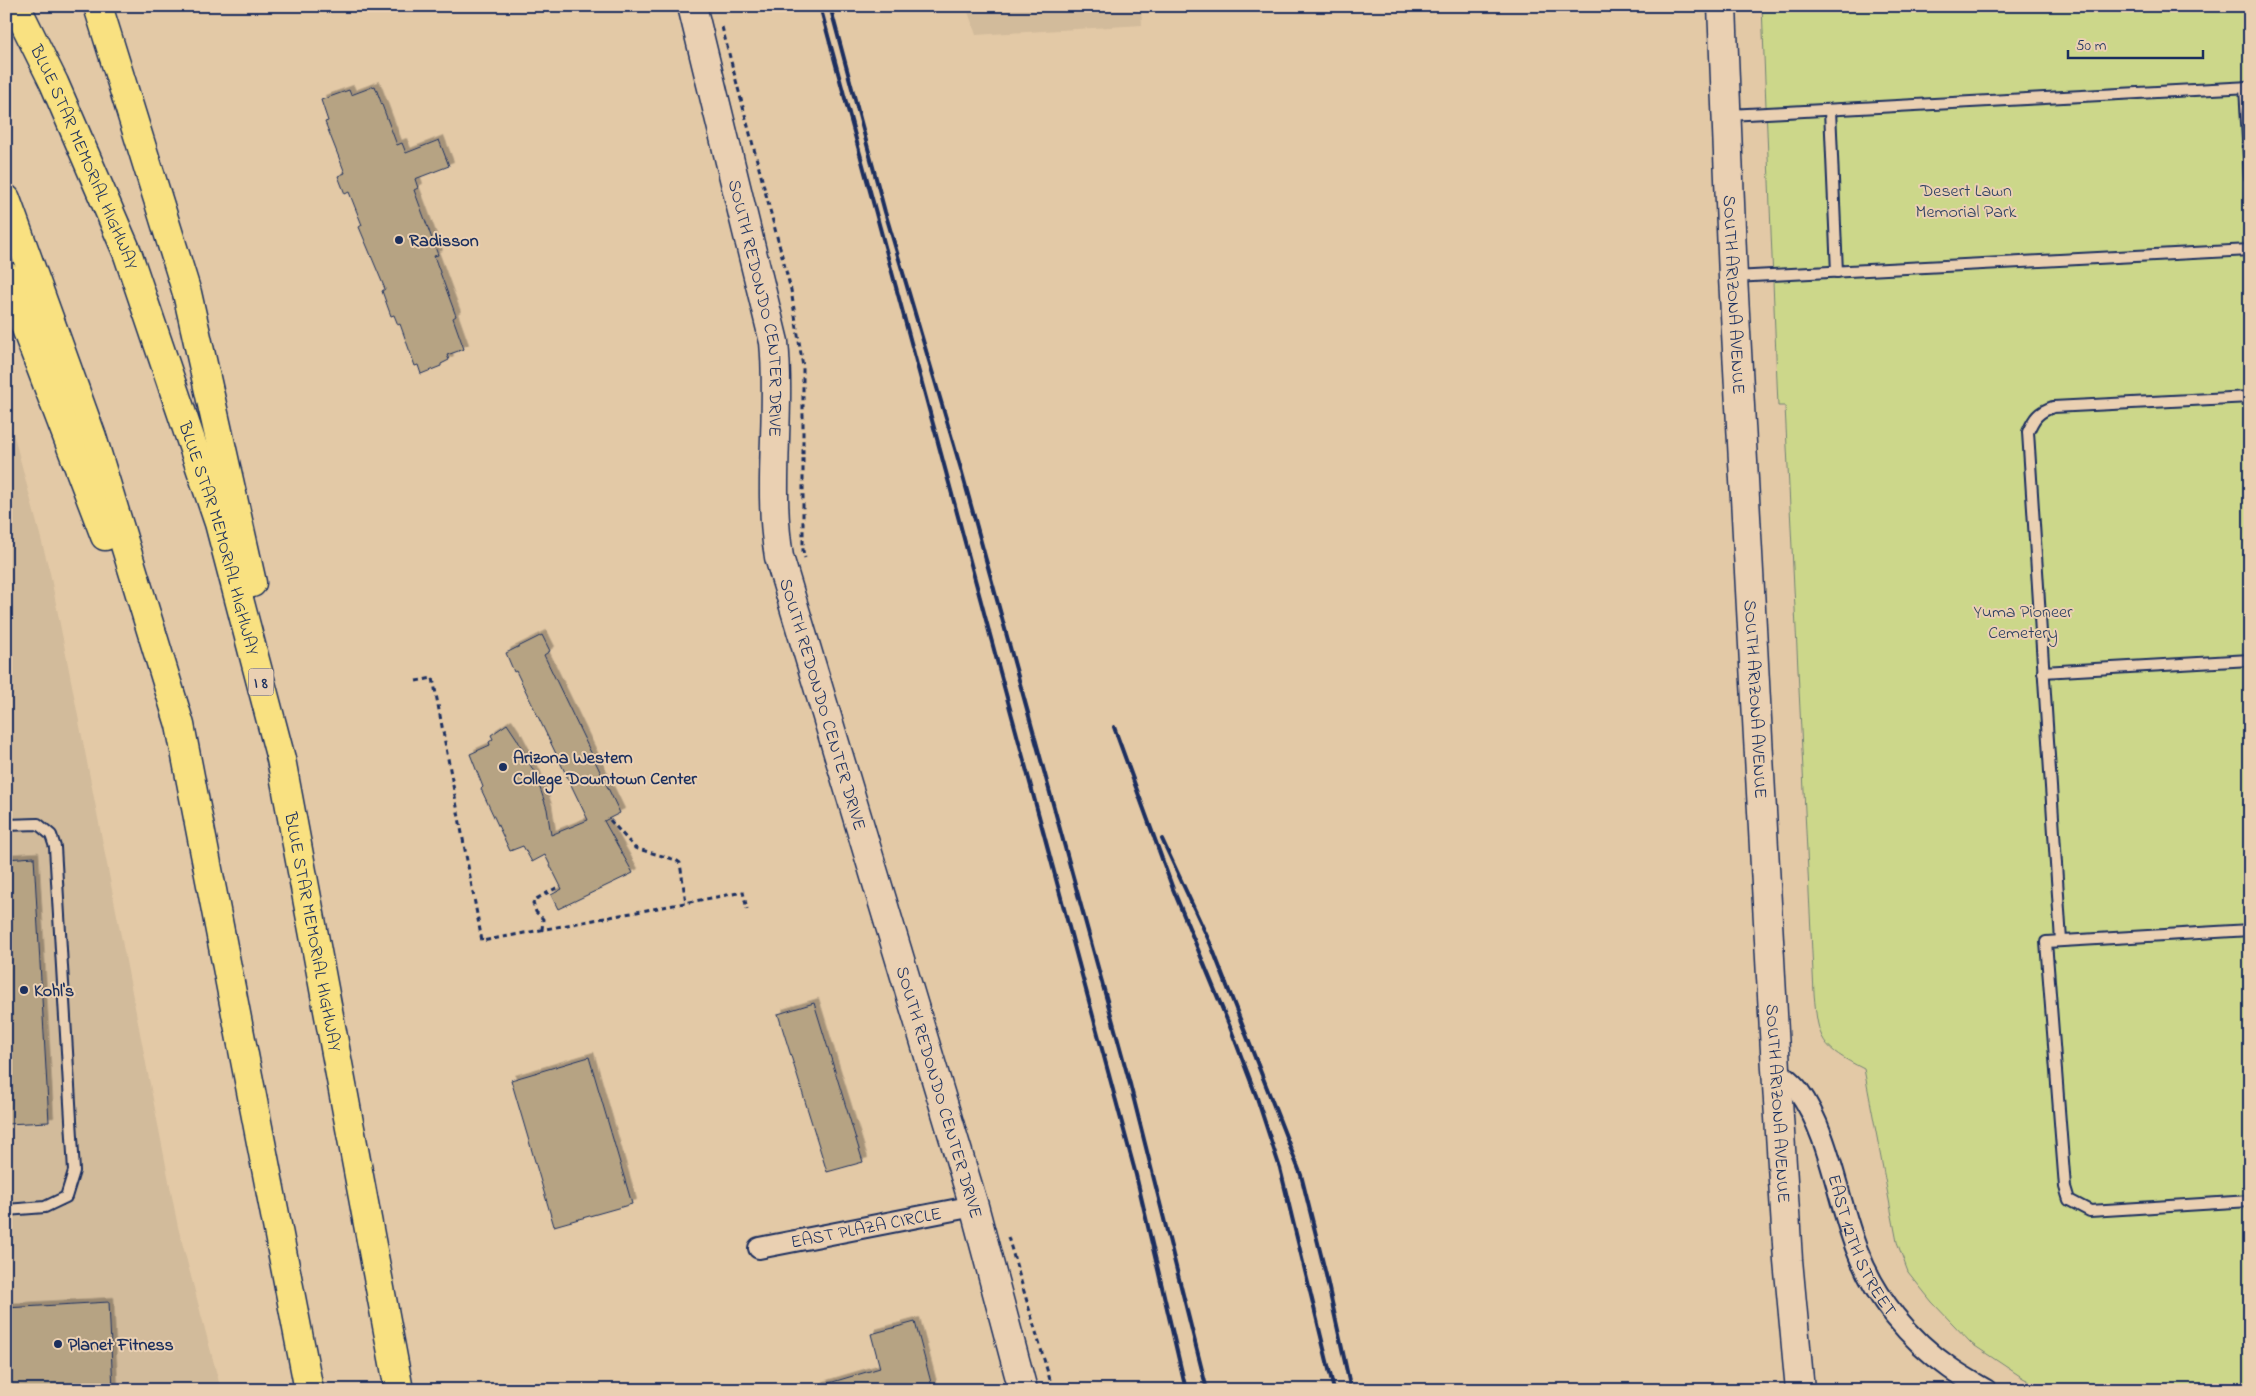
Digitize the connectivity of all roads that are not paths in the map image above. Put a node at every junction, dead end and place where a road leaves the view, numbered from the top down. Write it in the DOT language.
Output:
graph roads {
  1 [pos="16,6"];
  2 [pos="98,6"];
  3 [pos="692,6"];
  4 [pos="1722,6"];
  5 [pos="2247,87"];
  6 [pos="1830,110"];
  7 [pos="1727,115"];
  8 [pos="2250,177"];
  9 [pos="6,199"];
  10 [pos="2250,250"];
  11 [pos="1837,272"];
  12 [pos="6,276"];
  13 [pos="1733,277"];
  14 [pos="2250,397"];
  15 [pos="2250,660"];
  16 [pos="2043,672"];
  17 [pos="180,725"];
  18 [pos="281,759"];
  19 [pos="6,825"];
  20 [pos="2250,930"];
  21 [pos="2060,941"];
  22 [pos="1776,1069"];
  23 [pos="2250,1200"];
  24 [pos="974,1206"];
  25 [pos="6,1210"];
  26 [pos="759,1248"];
  27 [pos="309,1390"];
  28 [pos="400,1390"];
  29 [pos="1023,1390"];
  30 [pos="1800,1390"];
  31 [pos="1986,1390"];
  1 -- 18 [label="highway, BLUE STAR MEMORIAL HIGHWAY / I 8"];
  2 -- 18 [label="highway"];
  3 -- 24 [label="street, SOUTH REDONDO CENTER DRIVE"];
  4 -- 7 [label="street, SOUTH ARIZONA AVENUE"];
  5 -- 6 [label="lane"];
  5 -- 8 [label="lane"];
  6 -- 7 [label="lane"];
  6 -- 11 [label="lane"];
  7 -- 13 [label="street, SOUTH ARIZONA AVENUE"];
  9 -- 17 [label="highway"];
  10 -- 11 [label="lane"];
  11 -- 13 [label="lane"];
  12 -- 17 [label="highway"];
  13 -- 22 [label="street, SOUTH ARIZONA AVENUE"];
  14 -- 16 [label="lane"];
  15 -- 16 [label="lane"];
  16 -- 21 [label="lane"];
  17 -- 27 [label="highway"];
  18 -- 28 [label="highway, BLUE STAR MEMORIAL HIGHWAY / I 8"];
  19 -- 25 [label="lane"];
  20 -- 21 [label="lane"];
  21 -- 23 [label="lane"];
  22 -- 30 [label="street, SOUTH ARIZONA AVENUE"];
  22 -- 31 [label="street, EAST 12TH STREET"];
  24 -- 26 [label="street, EAST PLAZA CIRCLE"];
  24 -- 29 [label="street, SOUTH REDONDO CENTER DRIVE"];
}
